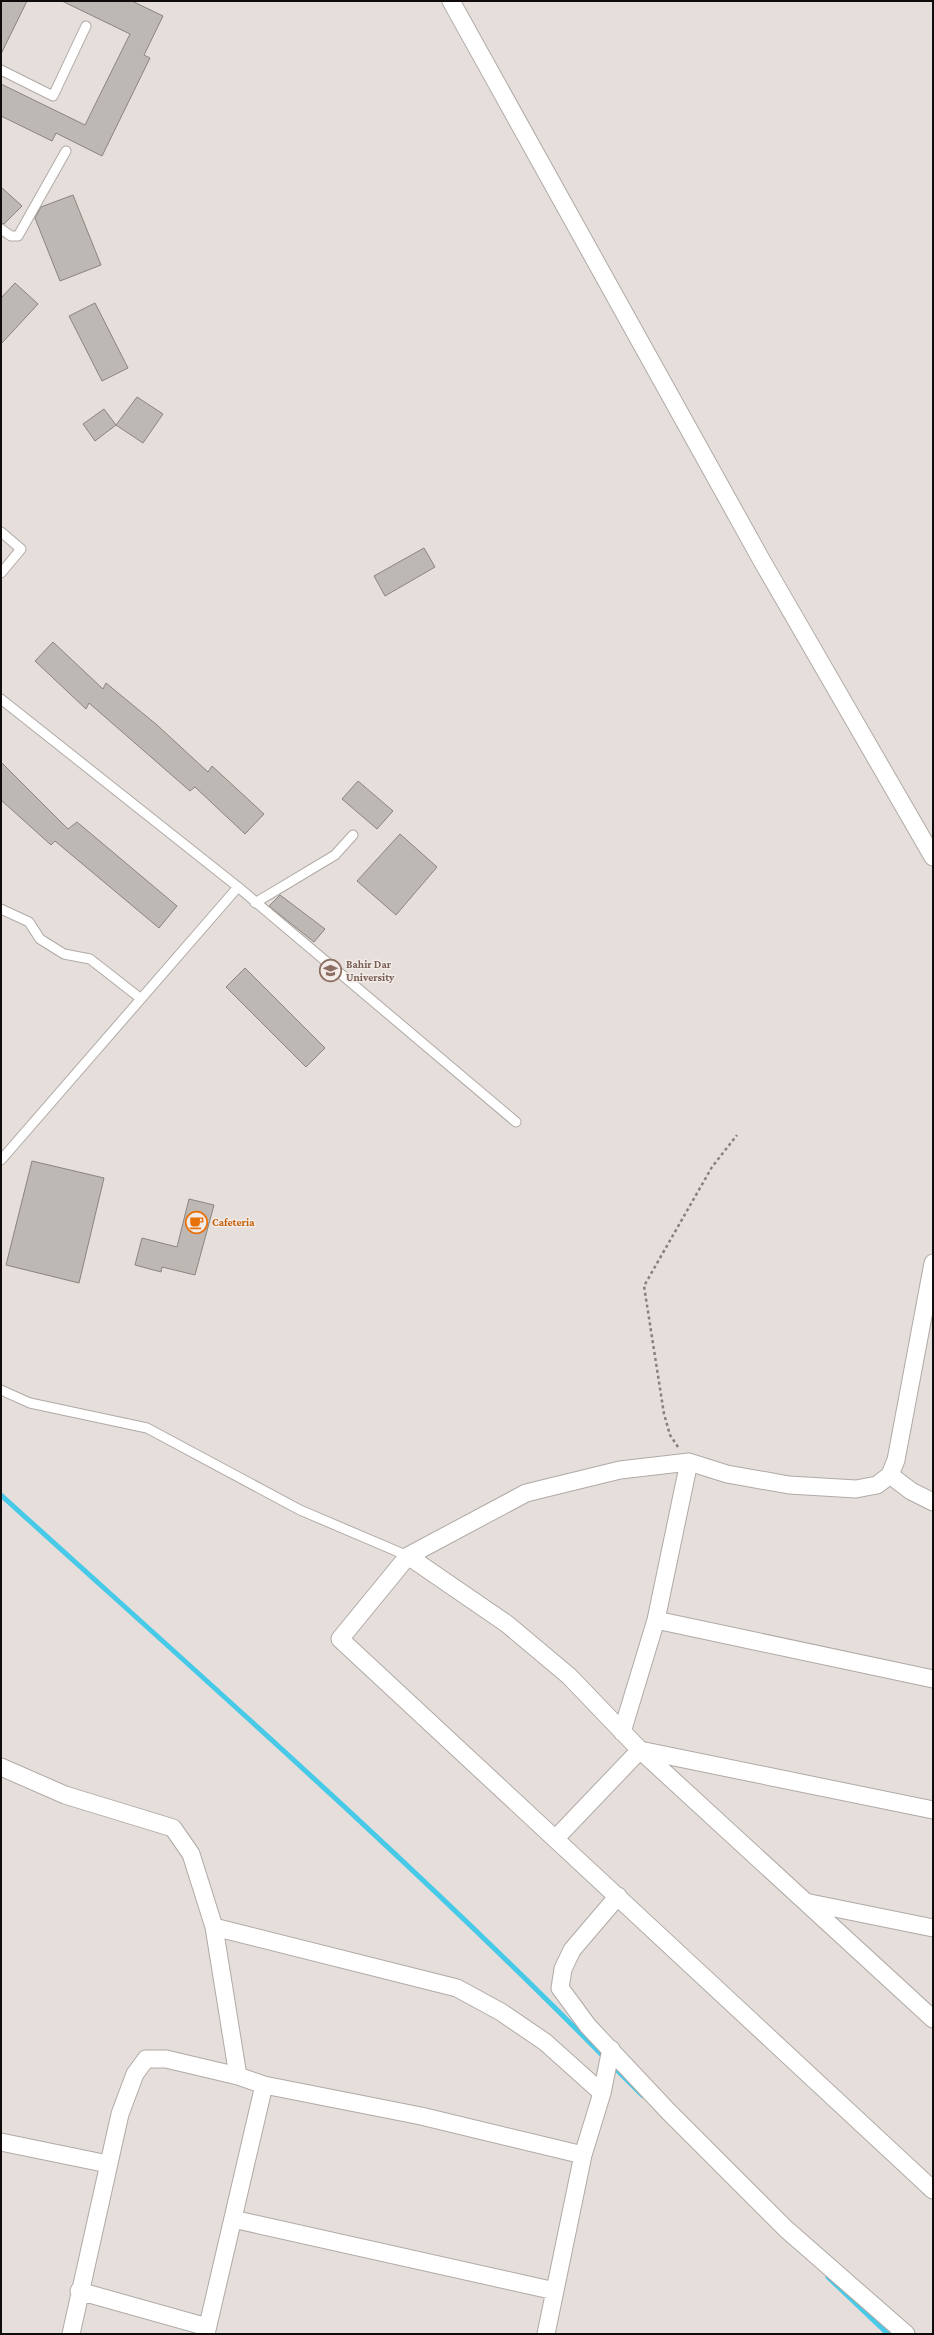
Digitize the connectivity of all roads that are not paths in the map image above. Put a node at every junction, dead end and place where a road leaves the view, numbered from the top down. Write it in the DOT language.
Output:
graph roads {
  1 [pos="451,1"];
  2 [pos="86,26"];
  3 [pos="1,70"];
  4 [pos="66,151"];
  5 [pos="1,229"];
  6 [pos="1,532"];
  7 [pos="1,573"];
  8 [pos="1,699"];
  9 [pos="353,835"];
  10 [pos="933,857"];
  11 [pos="238,887"];
  12 [pos="255,903"];
  13 [pos="1,909"];
  14 [pos="140,998"];
  15 [pos="516,1122"];
  16 [pos="1,1160"];
  17 [pos="933,1263"];
  18 [pos="926,1348"];
  19 [pos="1,1390"];
  20 [pos="688,1462"];
  21 [pos="890,1476"];
  22 [pos="933,1502"];
  23 [pos="408,1556"];
  24 [pos="656,1620"];
  25 [pos="933,1679"];
  26 [pos="622,1732"];
  27 [pos="640,1750"];
  28 [pos="1,1767"];
  29 [pos="933,1810"];
  30 [pos="556,1838"];
  31 [pos="618,1896"];
  32 [pos="809,1903"];
  33 [pos="214,1927"];
  34 [pos="933,1928"];
  35 [pos="933,2019"];
  36 [pos="610,2051"];
  37 [pos="238,2076"];
  38 [pos="264,2085"];
  39 [pos="602,2093"];
  40 [pos="1,2142"];
  41 [pos="583,2155"];
  42 [pos="108,2164"];
  43 [pos="933,2190"];
  44 [pos="233,2219"];
  45 [pos="79,2291"];
  46 [pos="555,2291"];
  47 [pos="207,2331"];
  48 [pos="71,2334"];
  49 [pos="546,2334"];
  50 [pos="906,2334"];
  1 -- 10 [label="street"];
  2 -- 3 [label="lane"];
  4 -- 5 [label="lane"];
  6 -- 7 [label="lane"];
  8 -- 11 [label="lane"];
  9 -- 12 [label="lane"];
  11 -- 12 [label="lane"];
  11 -- 14 [label="lane"];
  12 -- 15 [label="lane"];
  13 -- 14 [label="lane"];
  14 -- 16 [label="lane"];
  17 -- 18 [label="street"];
  18 -- 21 [label="street"];
  19 -- 23 [label="lane"];
  20 -- 21 [label="street"];
  20 -- 23 [label="street"];
  20 -- 24 [label="street"];
  21 -- 22 [label="street"];
  23 -- 26 [label="street"];
  23 -- 30 [label="street"];
  24 -- 25 [label="street"];
  24 -- 26 [label="street"];
  26 -- 27 [label="street"];
  27 -- 29 [label="street"];
  27 -- 30 [label="street"];
  27 -- 32 [label="street"];
  28 -- 33 [label="street"];
  30 -- 31 [label="street"];
  31 -- 36 [label="street"];
  31 -- 43 [label="street"];
  32 -- 34 [label="street"];
  32 -- 35 [label="street"];
  33 -- 37 [label="street"];
  33 -- 39 [label="street"];
  36 -- 39 [label="street"];
  36 -- 50 [label="street"];
  37 -- 38 [label="street"];
  37 -- 42 [label="street"];
  38 -- 41 [label="street"];
  38 -- 44 [label="street"];
  39 -- 41 [label="street"];
  40 -- 42 [label="street"];
  41 -- 46 [label="street"];
  42 -- 45 [label="street"];
  44 -- 46 [label="street"];
  44 -- 47 [label="street"];
  45 -- 47 [label="street"];
  45 -- 48 [label="street"];
  46 -- 49 [label="street"];
}
